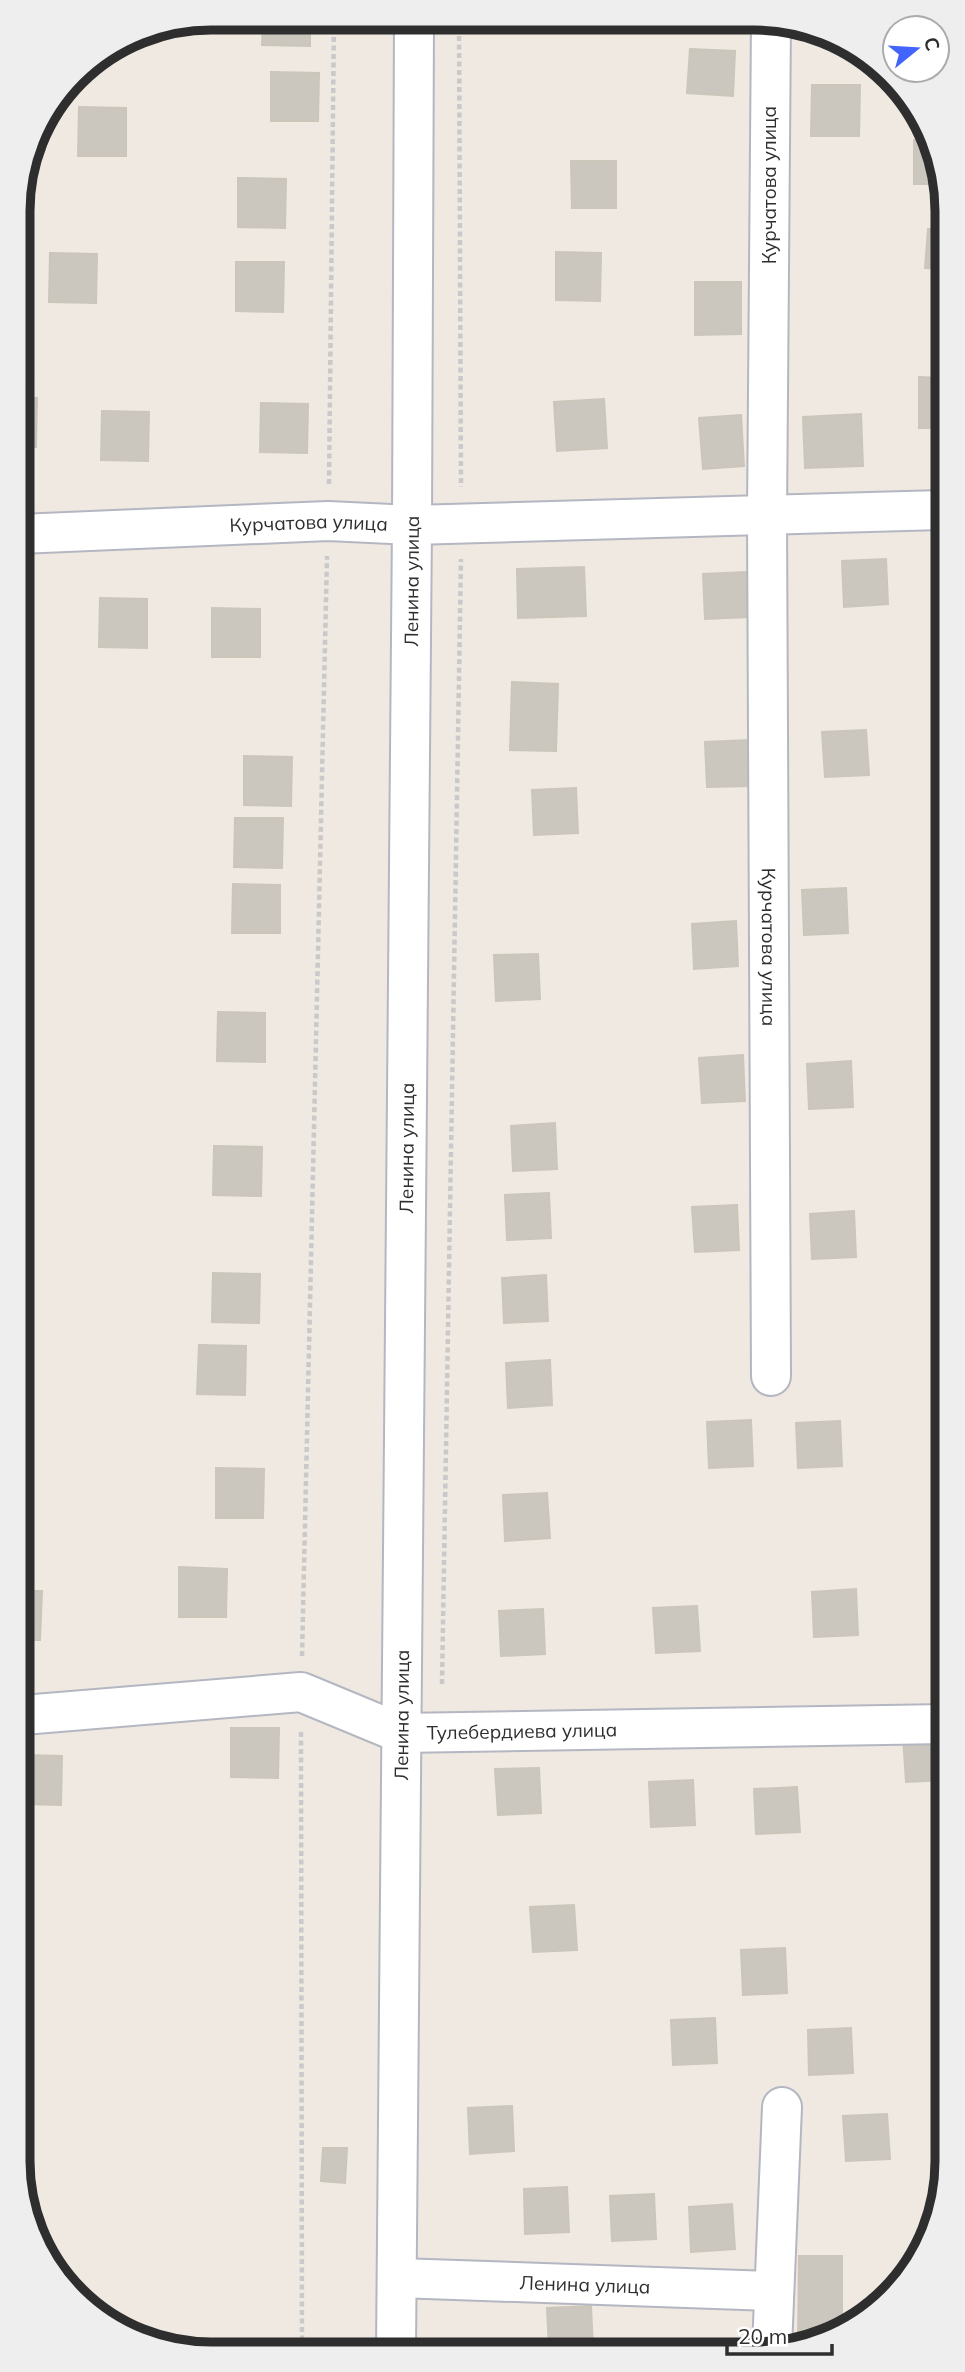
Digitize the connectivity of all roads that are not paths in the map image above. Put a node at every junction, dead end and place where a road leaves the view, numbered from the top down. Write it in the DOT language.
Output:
graph roads {
  1 [pos="414,30"];
  2 [pos="771,31"];
  3 [pos="935,510"];
  4 [pos="767,516"];
  5 [pos="412,525"];
  6 [pos="30,534"];
  7 [pos="771,1376"];
  8 [pos="30,1714"];
  9 [pos="935,1724"];
  10 [pos="400,1733"];
  11 [pos="782,2107"];
  12 [pos="398,2278"];
  13 [pos="773,2291"];
  14 [pos="772,2341"];
  15 [pos="396,2342"];
  1 -- 5 [label="street, Ленина улица"];
  2 -- 4 [label="street, Курчатова улица"];
  3 -- 4 [label="street, Курчатова улица"];
  4 -- 5 [label="street, Курчатова улица"];
  4 -- 7 [label="street, Курчатова улица"];
  5 -- 6 [label="street, Курчатова улица"];
  5 -- 10 [label="street, Ленина улица"];
  8 -- 10 [label="street, Тулебердиева улица"];
  9 -- 10 [label="street, Тулебердиева улица"];
  10 -- 12 [label="street, Ленина улица"];
  11 -- 13 [label="street"];
  12 -- 13 [label="street, Ленина улица"];
  12 -- 15 [label="street, Ленина улица"];
  13 -- 14 [label="street"];
}
